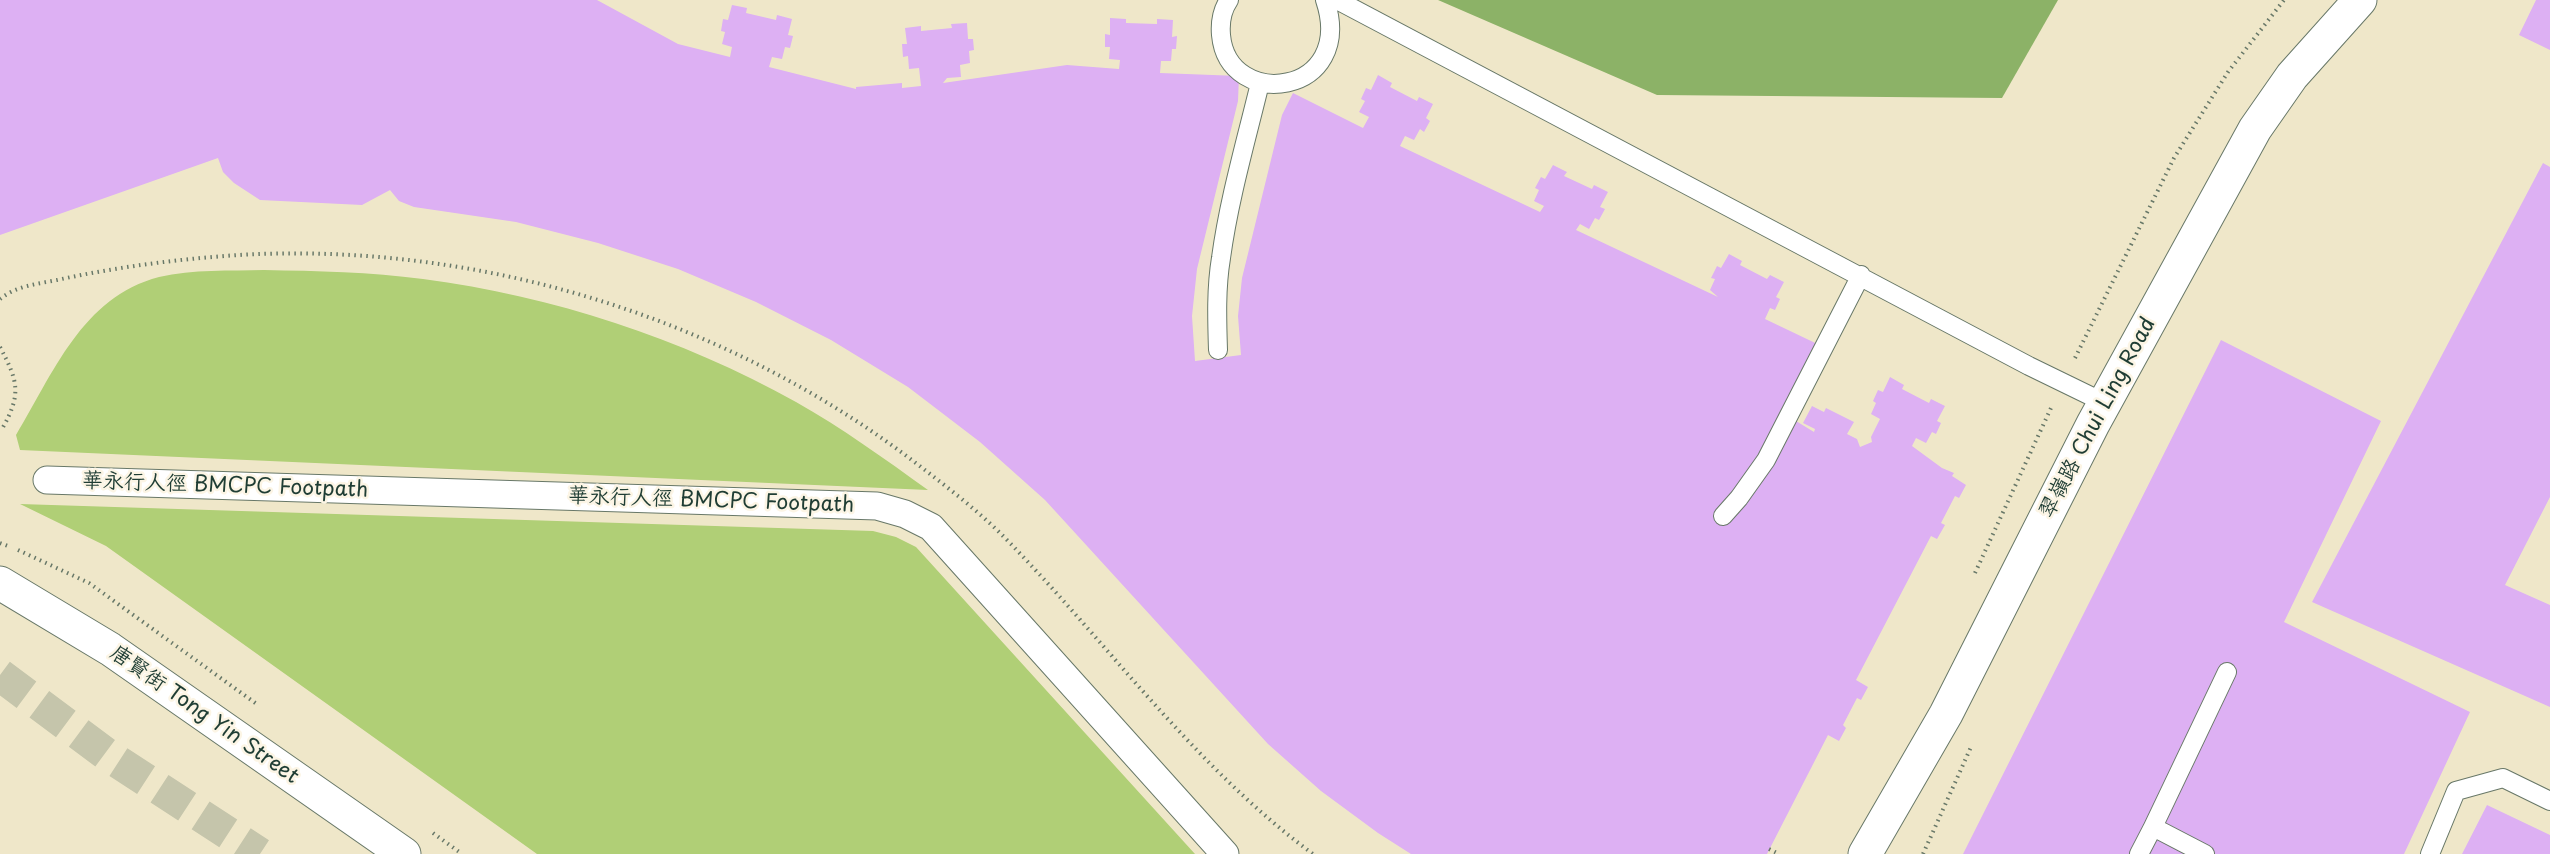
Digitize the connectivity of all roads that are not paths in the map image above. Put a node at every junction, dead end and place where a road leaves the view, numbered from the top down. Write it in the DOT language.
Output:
graph roads {
  1 [pos="1229,0"];
  2 [pos="1324,0"];
  3 [pos="1337,0"];
  4 [pos="2360,0"];
  5 [pos="1260,83"];
  6 [pos="1861,275"];
  7 [pos="1218,350"];
  8 [pos="2105,403"];
  9 [pos="47,480"];
  10 [pos="1723,516"];
  11 [pos="0,583"];
  12 [pos="2227,672"];
  13 [pos="2550,801"];
  14 [pos="2153,827"];
  15 [pos="404,854"];
  16 [pos="1225,854"];
  17 [pos="1865,854"];
  18 [pos="2139,854"];
  19 [pos="2205,854"];
  20 [pos="2430,854"];
  1 -- 5 [label="lane"];
  2 -- 5 [label="lane"];
  3 -- 6 [label="lane"];
  4 -- 8 [label="street, 翠嶺路 Chui Ling Road"];
  5 -- 7 [label="lane"];
  6 -- 8 [label="lane"];
  6 -- 10 [label="lane"];
  8 -- 17 [label="street, 翠嶺路 Chui Ling Road"];
  9 -- 16 [label="street, 華永行人徑 BMCPC Footpath"];
  11 -- 15 [label="street, 唐賢街 Tong Yin Street"];
  12 -- 14 [label="lane"];
  13 -- 20 [label="lane"];
  14 -- 18 [label="lane"];
  14 -- 19 [label="lane"];
}
